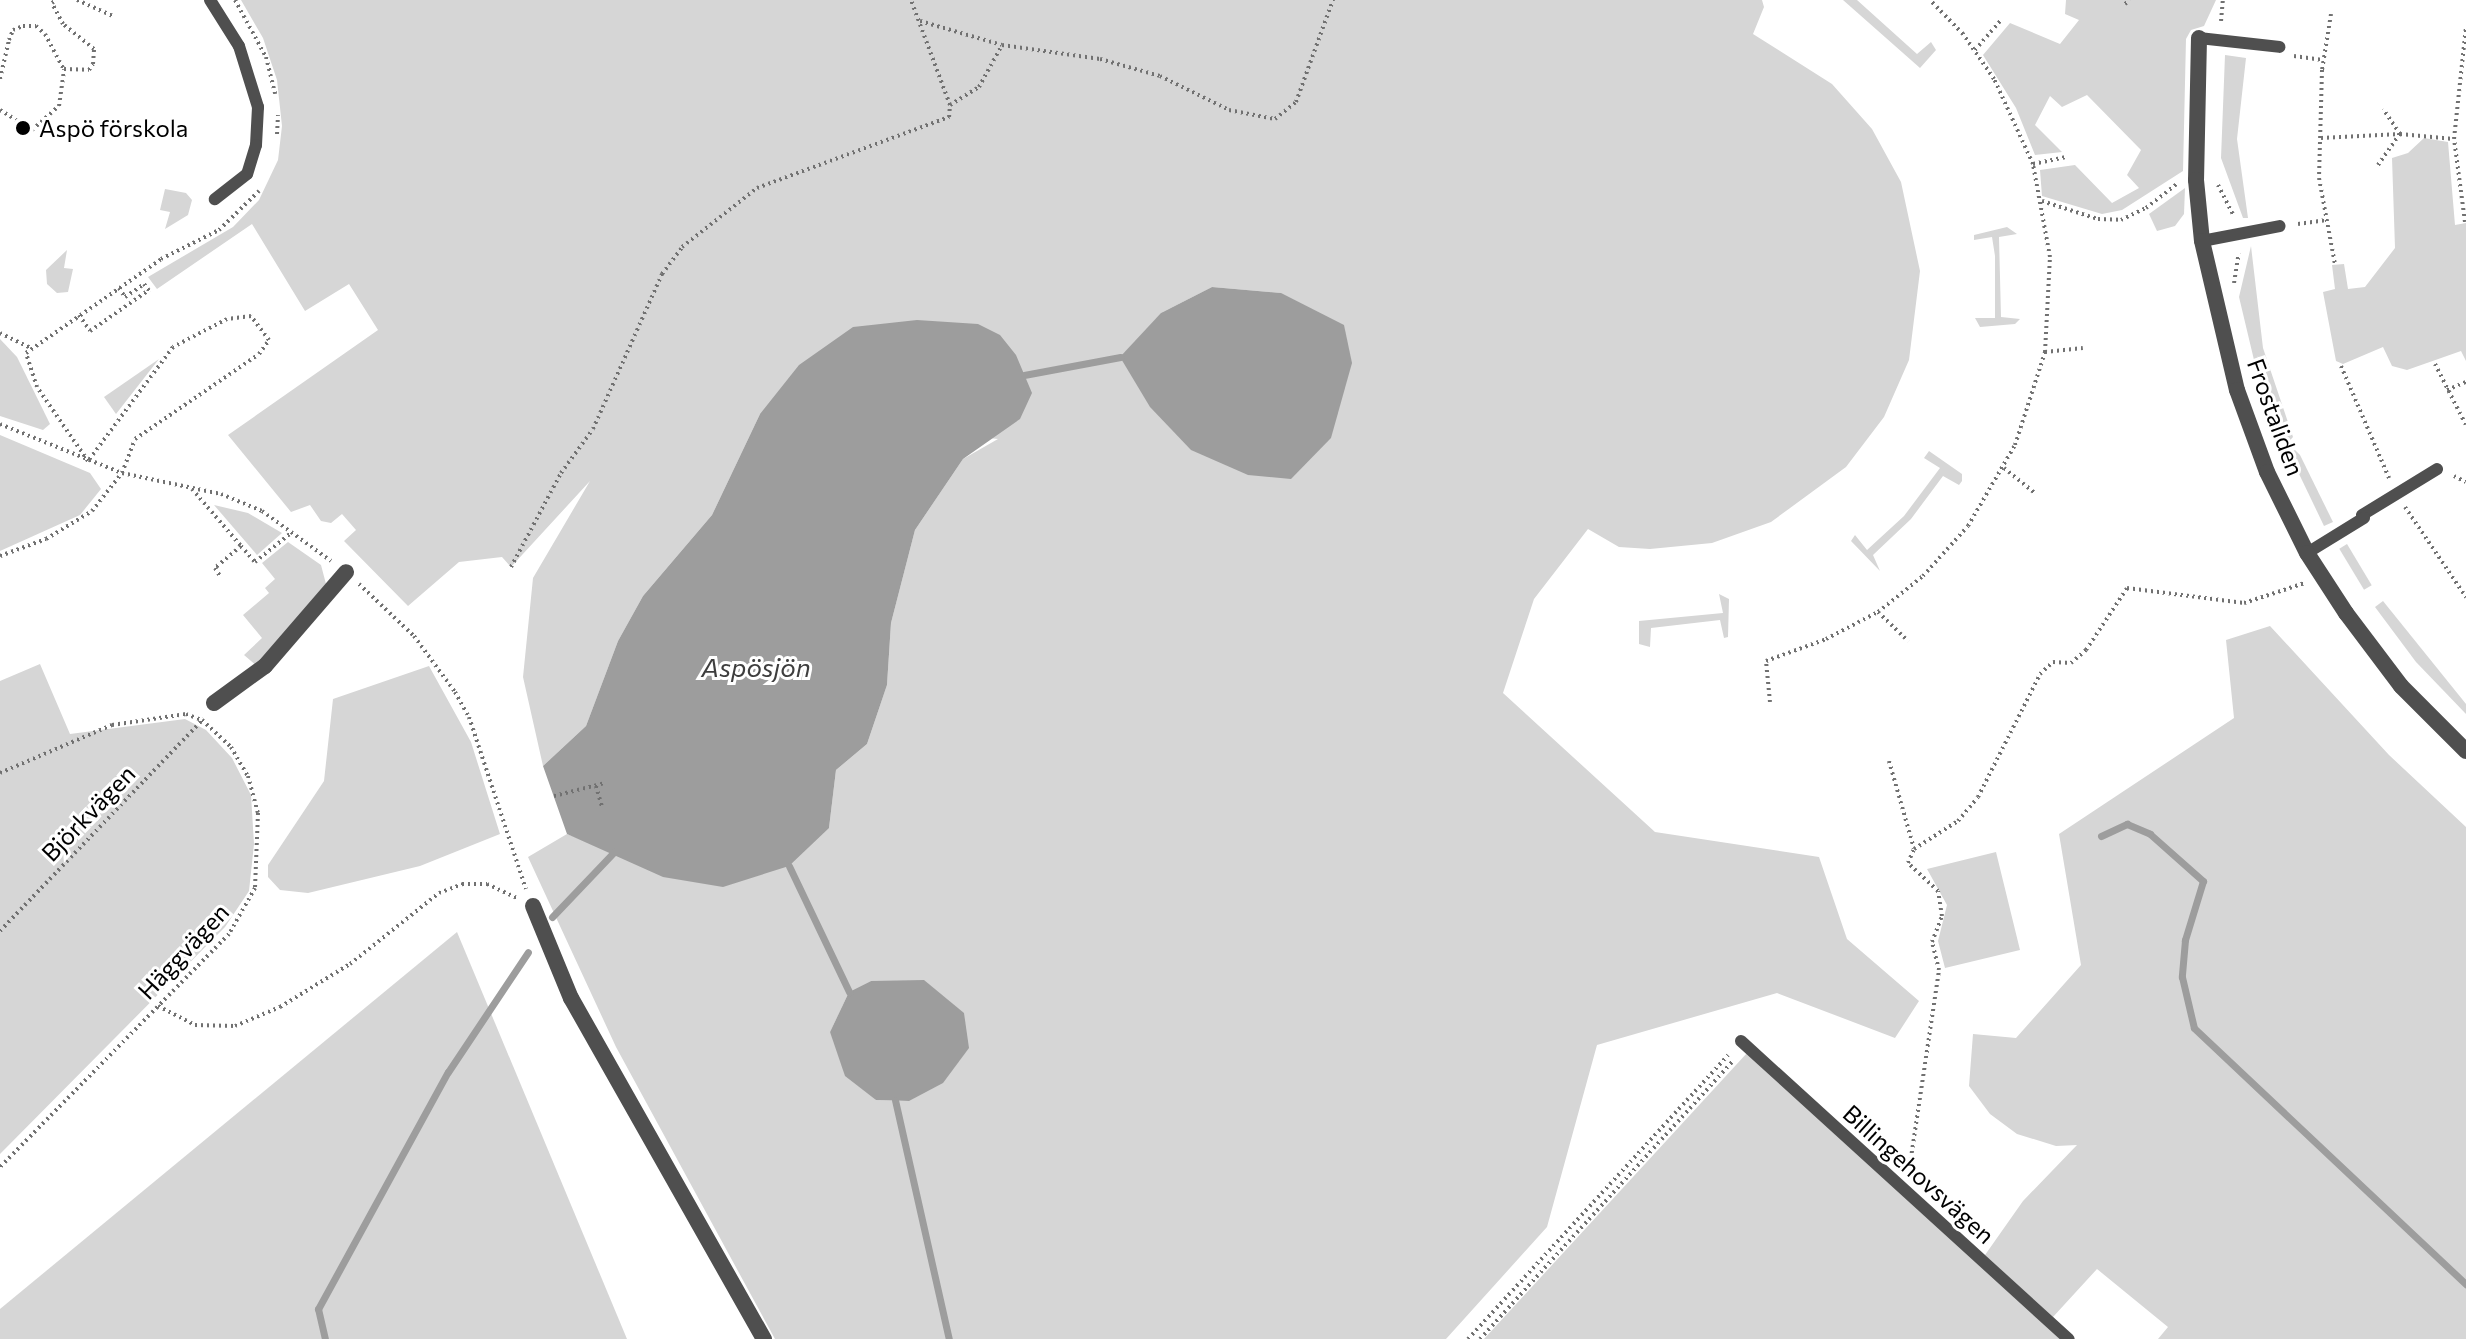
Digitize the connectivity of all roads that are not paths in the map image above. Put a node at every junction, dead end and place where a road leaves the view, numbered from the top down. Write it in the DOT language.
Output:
graph roads {
  1 [pos="210,0"];
  2 [pos="2199,38"];
  3 [pos="2279,51"];
  4 [pos="215,199"];
  5 [pos="2280,226"];
  6 [pos="2202,241"];
  7 [pos="2437,469"];
  8 [pos="2307,553"];
  9 [pos="346,572"];
  10 [pos="214,703"];
  11 [pos="2466,751"];
  12 [pos="533,906"];
  13 [pos="1744,1044"];
  14 [pos="764,1339"];
  15 [pos="2069,1339"];
  1 -- 4 [label="lane"];
  2 -- 3 [label="lane"];
  2 -- 6 [label="street, Frostaliden"];
  5 -- 6 [label="lane"];
  6 -- 8 [label="street, Frostaliden"];
  7 -- 8 [label="lane"];
  8 -- 11 [label="street, Frostaliden"];
  9 -- 10 [label="street"];
  12 -- 14 [label="street"];
  13 -- 15 [label="lane, Billingehovsvägen"];
}
